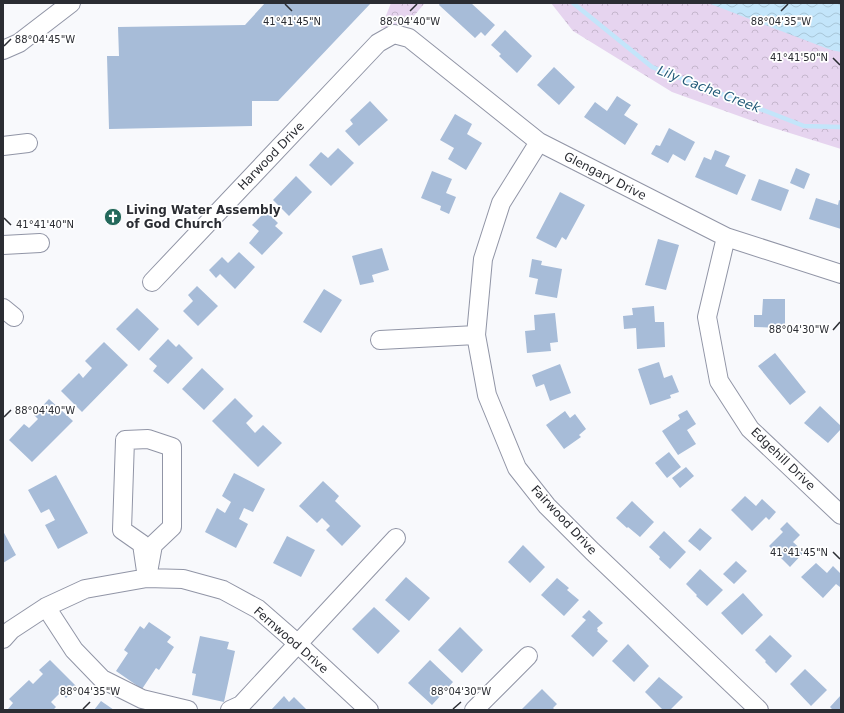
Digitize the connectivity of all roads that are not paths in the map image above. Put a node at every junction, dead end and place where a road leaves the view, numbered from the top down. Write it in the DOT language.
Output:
graph roads {
  1 [pos="71,3"];
  2 [pos="394,34"];
  3 [pos="3,50"];
  4 [pos="539,142"];
  5 [pos="28,144"];
  6 [pos="3,146"];
  7 [pos="726,237"];
  8 [pos="40,243"];
  9 [pos="3,245"];
  10 [pos="841,274"];
  11 [pos="152,282"];
  12 [pos="476,335"];
  13 [pos="380,340"];
  14 [pos="841,515"];
  15 [pos="396,538"];
  16 [pos="147,578"];
  17 [pos="46,607"];
  18 [pos="6,631"];
  19 [pos="297,643"];
  20 [pos="528,656"];
  21 [pos="188,710"];
  22 [pos="230,710"];
  23 [pos="369,710"];
  24 [pos="474,710"];
  25 [pos="760,710"];
  1 -- 3 [label="street"];
  2 -- 4 [label="street, Glengary Drive"];
  2 -- 11 [label="street, Harwood Drive"];
  4 -- 7 [label="street, Glengary Drive"];
  4 -- 12 [label="street, Fairwood Drive"];
  5 -- 6 [label="street"];
  7 -- 10 [label="street, Glengary Drive"];
  7 -- 14 [label="street, Edgehill Drive"];
  8 -- 9 [label="street"];
  12 -- 13 [label="street"];
  12 -- 25 [label="street, Fairwood Drive"];
  15 -- 19 [label="street"];
  16 -- 16 [label="street"];
  16 -- 17 [label="street, Fernwood Drive"];
  16 -- 19 [label="street, Fernwood Drive"];
  17 -- 18 [label="street, Fernwood Drive"];
  17 -- 21 [label="street"];
  19 -- 22 [label="street"];
  19 -- 23 [label="street, Fernwood Drive"];
  20 -- 24 [label="street"];
}
